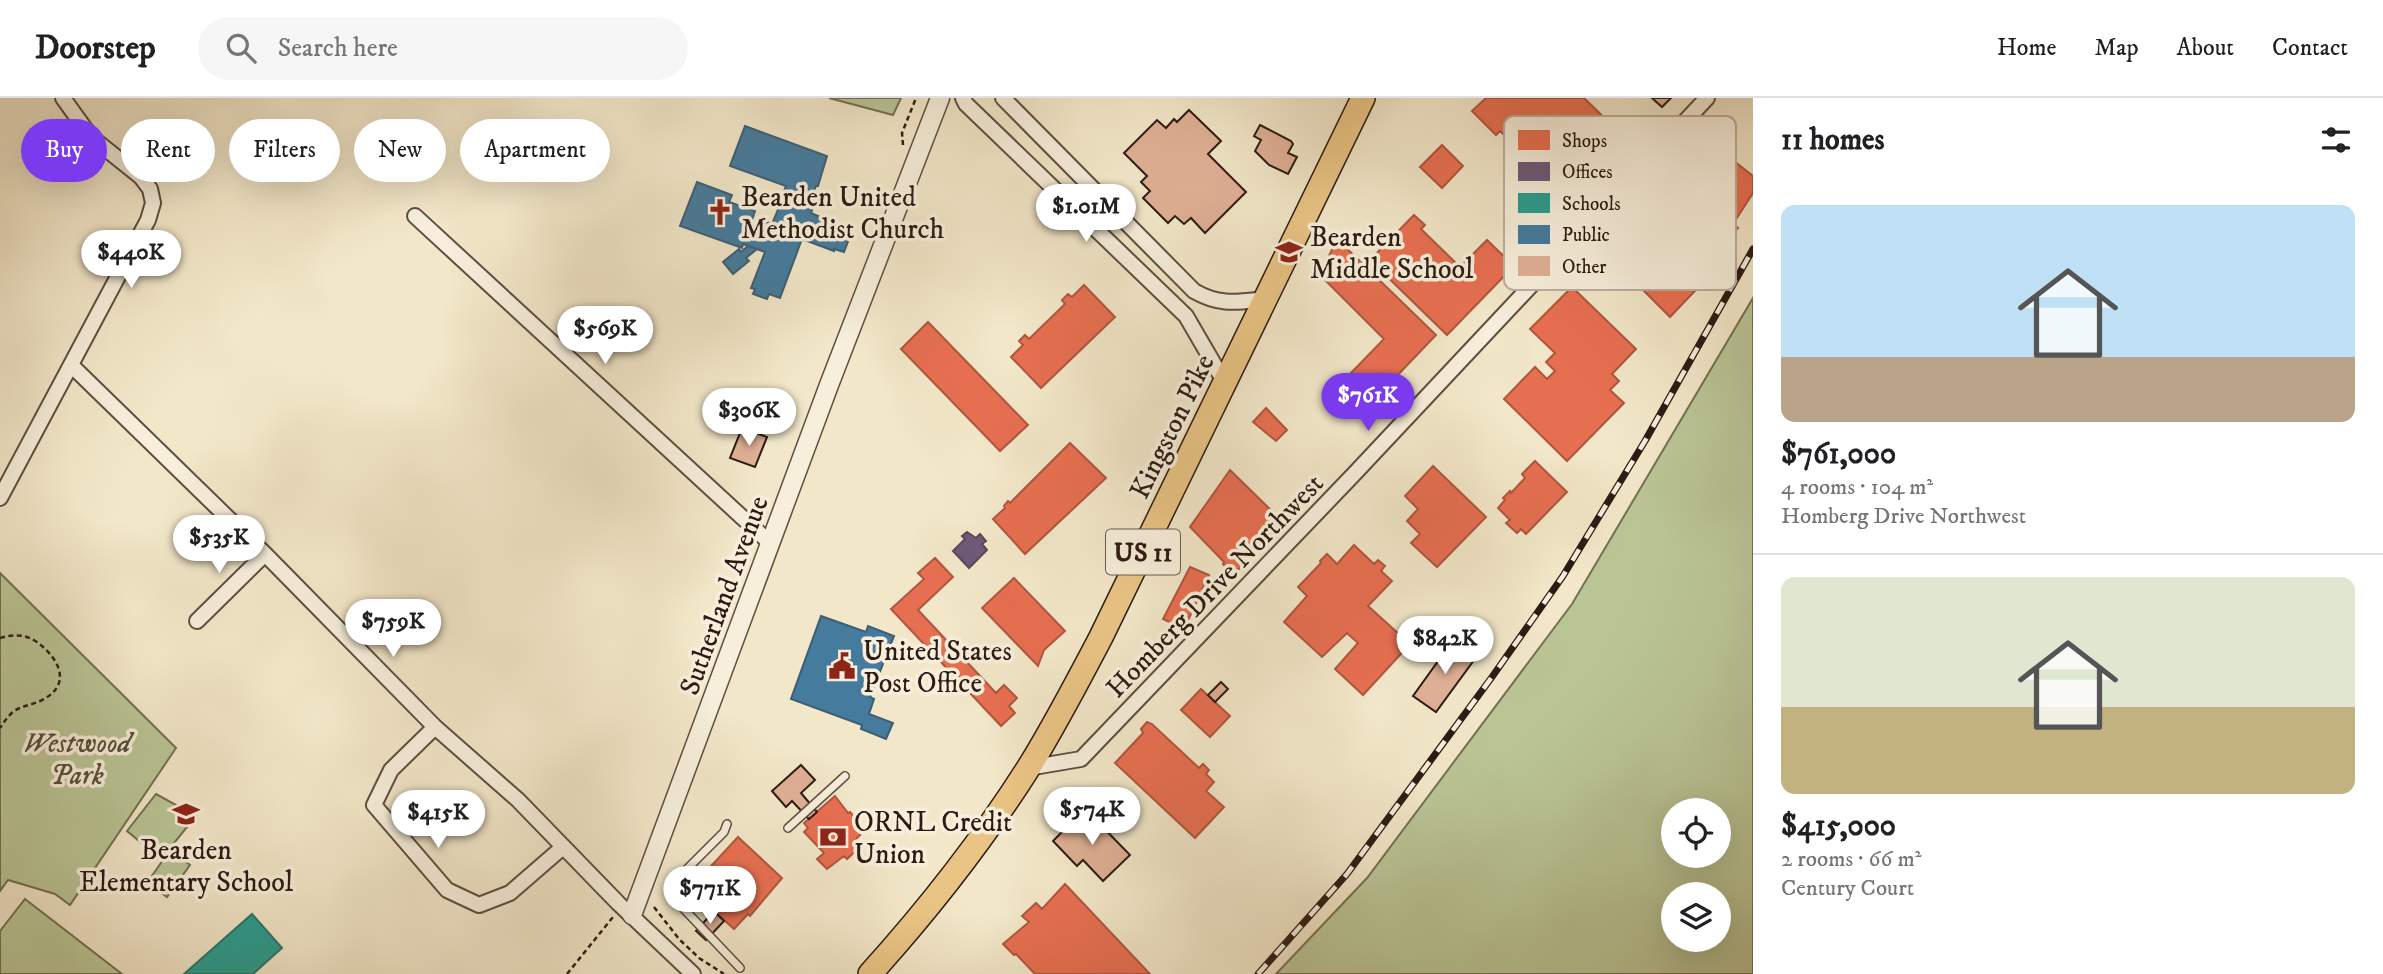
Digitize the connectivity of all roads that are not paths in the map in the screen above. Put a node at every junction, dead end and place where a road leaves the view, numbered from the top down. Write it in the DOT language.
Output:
graph roads {
  1 [pos="63,98"];
  2 [pos="940,98"];
  3 [pos="962,98"];
  4 [pos="1003,98"];
  5 [pos="1363,98"];
  6 [pos="1707,98"];
  7 [pos="1690,116"];
  8 [pos="415,216"];
  9 [pos="1527,290"];
  10 [pos="1266,299"];
  11 [pos="71,365"];
  12 [pos="1225,383"];
  13 [pos="0,498"];
  14 [pos="770,542"];
  15 [pos="265,554"];
  16 [pos="197,621"];
  17 [pos="435,727"];
  18 [pos="1028,768"];
  19 [pos="845,776"];
  20 [pos="727,824"];
  21 [pos="788,828"];
  22 [pos="564,847"];
  23 [pos="635,907"];
  24 [pos="740,968"];
  25 [pos="693,974"];
  26 [pos="870,974"];
  1 -- 11 [label="street"];
  2 -- 14 [label="street, Sutherland Avenue"];
  3 -- 12 [label="street"];
  4 -- 10 [label="street"];
  5 -- 10 [label="main road, Kingston Pike / US 11"];
  6 -- 7 [label="street, Homberg Drive Northwest"];
  8 -- 14 [label="street"];
  9 -- 18 [label="street, Homberg Drive Northwest"];
  10 -- 12 [label="main road, Kingston Pike / US 11"];
  11 -- 13 [label="street"];
  11 -- 15 [label="street"];
  12 -- 18 [label="main road, Kingston Pike / US 11"];
  14 -- 23 [label="street, Sutherland Avenue"];
  15 -- 16 [label="street"];
  15 -- 17 [label="street"];
  17 -- 22 [label="street"];
  17 -- 22 [label="street"];
  18 -- 26 [label="main road, Kingston Pike / US 11"];
  19 -- 21 [label="lane"];
  20 -- 24 [label="lane"];
  22 -- 23 [label="street"];
  23 -- 25 [label="street"];
}
